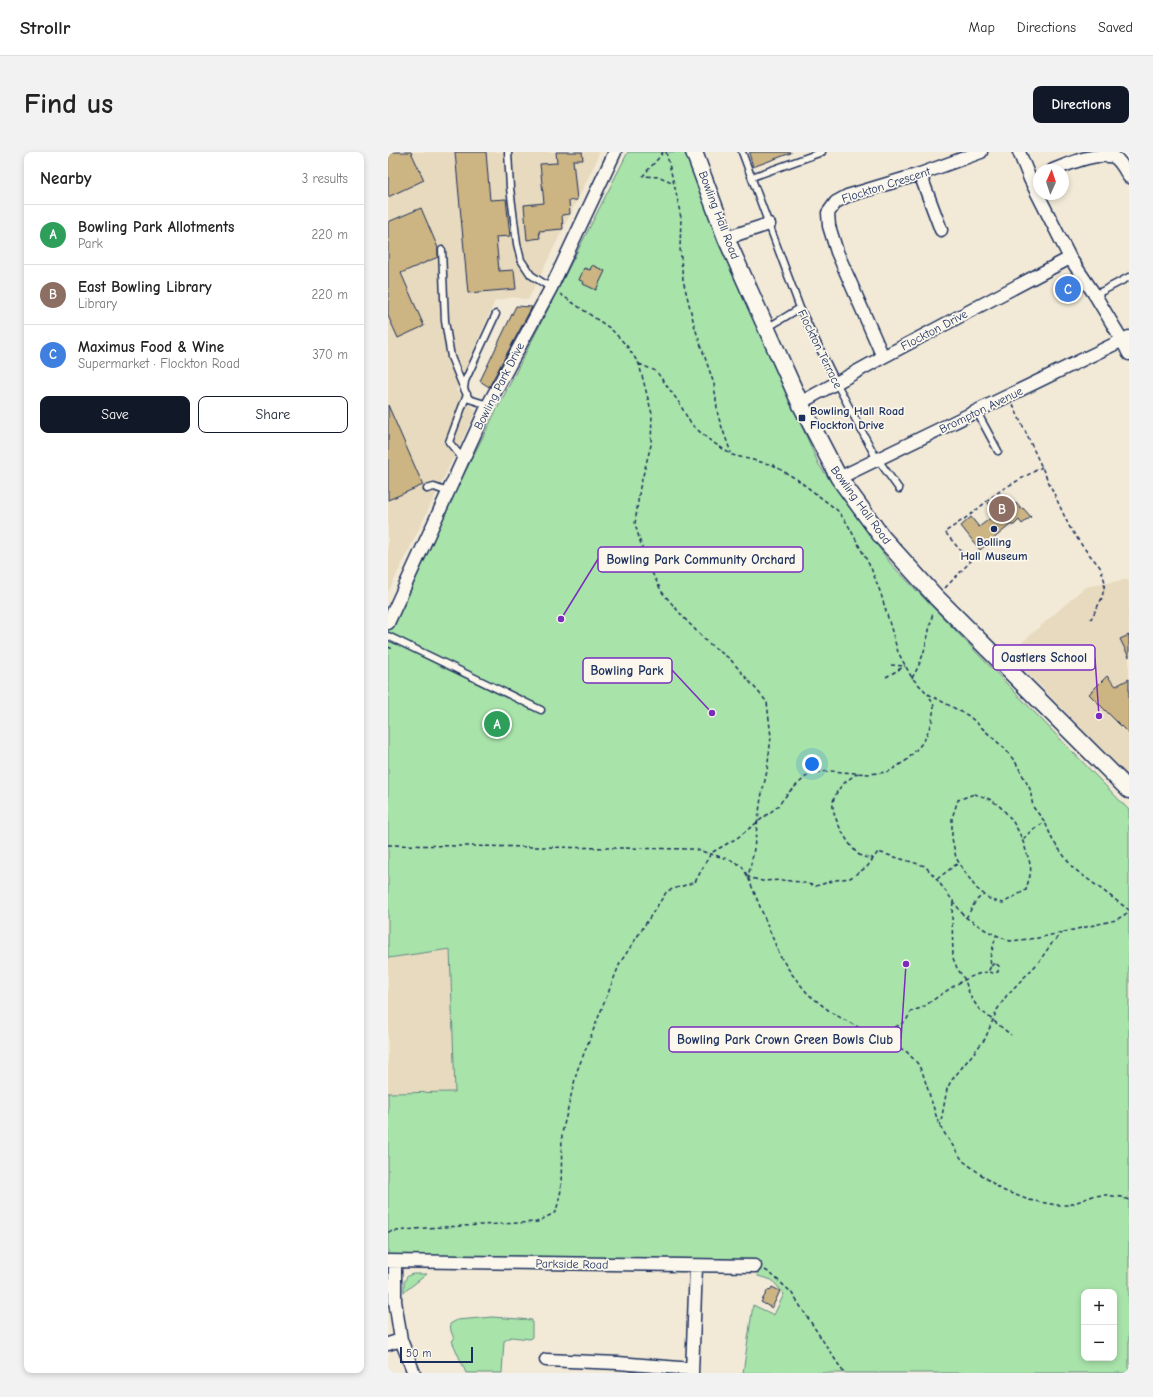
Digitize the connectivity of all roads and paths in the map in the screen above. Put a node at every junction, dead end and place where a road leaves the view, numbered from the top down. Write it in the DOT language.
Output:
graph roads {
  1 [pos="508,152"];
  2 [pos="615,152"];
  3 [pos="663,152"];
  4 [pos="666,152"];
  5 [pos="694,152"];
  6 [pos="742,152"];
  7 [pos="822,152"];
  8 [pos="980,152"];
  9 [pos="1020,152"];
  10 [pos="1069,164"];
  11 [pos="920,174"];
  12 [pos="1033,174"];
  13 [pos="752,177"];
  14 [pos="1129,177"];
  15 [pos="674,183"];
  16 [pos="1045,200"];
  17 [pos="769,224"];
  18 [pos="941,230"];
  19 [pos="726,238"];
  20 [pos="442,250"];
  21 [pos="1070,258"];
  22 [pos="1129,276"];
  23 [pos="550,288"];
  24 [pos="1095,294"];
  25 [pos="800,308"];
  26 [pos="496,314"];
  27 [pos="766,329"];
  28 [pos="1126,338"];
  29 [pos="1129,354"];
  30 [pos="882,357"];
  31 [pos="639,364"];
  32 [pos="837,382"];
  33 [pos="466,392"];
  34 [pos="1008,397"];
  35 [pos="800,403"];
  36 [pos="488,405"];
  37 [pos="977,412"];
  38 [pos="998,451"];
  39 [pos="732,454"];
  40 [pos="463,459"];
  41 [pos="878,460"];
  42 [pos="1042,467"];
  43 [pos="839,478"];
  44 [pos="427,489"];
  45 [pos="899,489"];
  46 [pos="448,492"];
  47 [pos="936,597"];
  48 [pos="389,618"];
  49 [pos="1091,619"];
  50 [pos="388,636"];
  51 [pos="388,647"];
  52 [pos="393,649"];
  53 [pos="891,665"];
  54 [pos="905,666"];
  55 [pos="886,678"];
  56 [pos="912,678"];
  57 [pos="928,694"];
  58 [pos="541,710"];
  59 [pos="858,772"];
  60 [pos="1129,790"];
  61 [pos="1045,822"];
  62 [pos="756,823"];
  63 [pos="1023,840"];
  64 [pos="388,845"];
  65 [pos="711,853"];
  66 [pos="874,858"];
  67 [pos="959,863"];
  68 [pos="748,876"];
  69 [pos="937,879"];
  70 [pos="985,894"];
  71 [pos="953,902"];
  72 [pos="1129,911"];
  73 [pos="966,918"];
  74 [pos="1064,932"];
  75 [pos="996,935"];
  76 [pos="991,966"];
  77 [pos="988,972"];
  78 [pos="964,980"];
  79 [pos="993,1021"];
  80 [pos="1011,1035"];
  81 [pos="876,1036"];
  82 [pos="940,1127"];
  83 [pos="1129,1200"];
  84 [pos="388,1232"];
  85 [pos="391,1262"];
  86 [pos="696,1266"];
  87 [pos="756,1266"];
  88 [pos="401,1340"];
  89 [pos="388,1344"];
  90 [pos="546,1360"];
  91 [pos="692,1371"];
  92 [pos="414,1373"];
  93 [pos="844,1373"];
  1 -- 23 [label="lane"];
  2 -- 23 [label="street, Bowling Park Drive"];
  3 -- 15 [label="path"];
  4 -- 15 [label="path"];
  5 -- 19 [label="street, Bowling Hall Road"];
  6 -- 13 [label="lane, Flockton Terrace"];
  7 -- 13 [label="lane"];
  8 -- 11 [label="street, Flockton Crescent"];
  9 -- 12 [label="street"];
  10 -- 14 [label="street"];
  11 -- 18 [label="street"];
  11 -- 30 [label="street, Flockton Crescent"];
  13 -- 17 [label="lane, Flockton Terrace"];
  15 -- 39 [label="path"];
  16 -- 21 [label="street"];
  17 -- 19 [label="street"];
  17 -- 25 [label="lane, Flockton Terrace"];
  19 -- 27 [label="street, Bowling Hall Road"];
  20 -- 33 [label="lane"];
  21 -- 24 [label="street"];
  21 -- 30 [label="street, Flockton Drive"];
  22 -- 24 [label="lane"];
  23 -- 31 [label="path"];
  23 -- 36 [label="street, Bowling Park Drive"];
  24 -- 28 [label="street"];
  25 -- 27 [label="lane"];
  25 -- 32 [label="lane, Flockton Terrace"];
  26 -- 33 [label="lane"];
  27 -- 35 [label="street, Bowling Hall Road"];
  28 -- 29 [label="street"];
  28 -- 34 [label="street, Brompton Avenue"];
  30 -- 32 [label="street, Flockton Drive"];
  31 -- 39 [label="path"];
  31 -- 62 [label="path"];
  32 -- 35 [label="street, Flockton Drive"];
  32 -- 41 [label="lane, Flockton Terrace"];
  33 -- 36 [label="lane"];
  33 -- 40 [label="lane"];
  34 -- 37 [label="street, Brompton Avenue"];
  34 -- 42 [label="path"];
  35 -- 43 [label="street, Bowling Hall Road"];
  36 -- 40 [label="street, Bowling Park Drive"];
  37 -- 38 [label="lane"];
  37 -- 41 [label="street, Brompton Avenue"];
  39 -- 54 [label="path"];
  40 -- 46 [label="street, Bowling Park Drive"];
  41 -- 43 [label="street, Brompton Avenue"];
  41 -- 45 [label="lane, Flockton Terrace"];
  42 -- 47 [label="path"];
  42 -- 49 [label="path"];
  43 -- 47 [label="street, Bowling Hall Road"];
  44 -- 46 [label="lane"];
  46 -- 48 [label="street, Bowling Park Drive"];
  47 -- 56 [label="path"];
  47 -- 60 [label="street, Bowling Hall Road"];
  50 -- 58 [label="lane"];
  51 -- 52 [label="path"];
  53 -- 54 [label="path"];
  54 -- 55 [label="path"];
  54 -- 56 [label="path"];
  56 -- 57 [label="path"];
  57 -- 59 [label="path"];
  57 -- 61 [label="path"];
  59 -- 62 [label="path"];
  59 -- 66 [label="path"];
  61 -- 63 [label="path"];
  61 -- 72 [label="path"];
  62 -- 65 [label="path"];
  62 -- 68 [label="path"];
  63 -- 67 [label="path"];
  63 -- 70 [label="path"];
  64 -- 65 [label="path"];
  65 -- 68 [label="path"];
  65 -- 84 [label="path"];
  66 -- 68 [label="path"];
  66 -- 69 [label="path"];
  67 -- 69 [label="path"];
  67 -- 70 [label="path"];
  68 -- 81 [label="path"];
  69 -- 71 [label="path"];
  70 -- 73 [label="path"];
  71 -- 73 [label="path"];
  71 -- 78 [label="path"];
  72 -- 74 [label="path"];
  73 -- 75 [label="path"];
  74 -- 75 [label="path"];
  74 -- 79 [label="path"];
  75 -- 76 [label="path"];
  76 -- 77 [label="path"];
  76 -- 77 [label="path"];
  77 -- 78 [label="path"];
  78 -- 79 [label="path"];
  78 -- 81 [label="path"];
  79 -- 80 [label="path"];
  79 -- 82 [label="path"];
  81 -- 82 [label="path"];
  82 -- 83 [label="path"];
  85 -- 86 [label="street, Parkside Road"];
  85 -- 88 [label="street"];
  86 -- 87 [label="street, Parkside Road"];
  86 -- 91 [label="street"];
  87 -- 93 [label="path"];
  88 -- 89 [label="street"];
  88 -- 92 [label="street"];
  90 -- 91 [label="street"];
}
